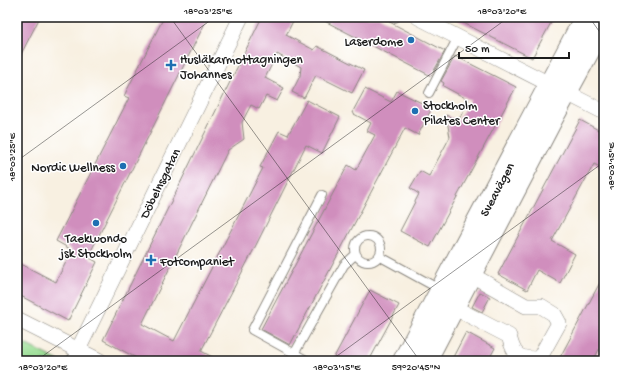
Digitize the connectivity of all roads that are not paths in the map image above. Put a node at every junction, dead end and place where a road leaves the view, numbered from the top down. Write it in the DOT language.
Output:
graph roads {
  1 [pos="241,17"];
  2 [pos="418,17"];
  3 [pos="586,17"];
  4 [pos="604,22"];
  5 [pos="458,38"];
  6 [pos="558,89"];
  7 [pos="430,93"];
  8 [pos="604,112"];
  9 [pos="322,195"];
  10 [pos="356,254"];
  11 [pos="379,256"];
  12 [pos="470,274"];
  13 [pos="448,299"];
  14 [pos="17,319"];
  15 [pos="294,354"];
  16 [pos="74,355"];
  17 [pos="100,361"];
  18 [pos="308,361"];
  19 [pos="404,361"];
  20 [pos="425,361"];
  1 -- 16 [label="street, Döbelnsgatan"];
  2 -- 5 [label="street"];
  3 -- 6 [label="main road, Sveavägen"];
  4 -- 6 [label="main road, Sveavägen"];
  5 -- 6 [label="street"];
  5 -- 7 [label="lane"];
  6 -- 8 [label="street"];
  6 -- 12 [label="main road, Sveavägen"];
  6 -- 13 [label="main road, Sveavägen"];
  9 -- 15 [label="lane"];
  10 -- 11 [label="lane"];
  10 -- 11 [label="lane"];
  10 -- 15 [label="lane"];
  11 -- 13 [label="lane"];
  12 -- 13 [label="main road, Sveavägen"];
  12 -- 13 [label="street"];
  13 -- 19 [label="main road, Sveavägen"];
  13 -- 20 [label="main road, Sveavägen"];
  14 -- 16 [label="street"];
  15 -- 18 [label="lane"];
  16 -- 17 [label="street"];
}
